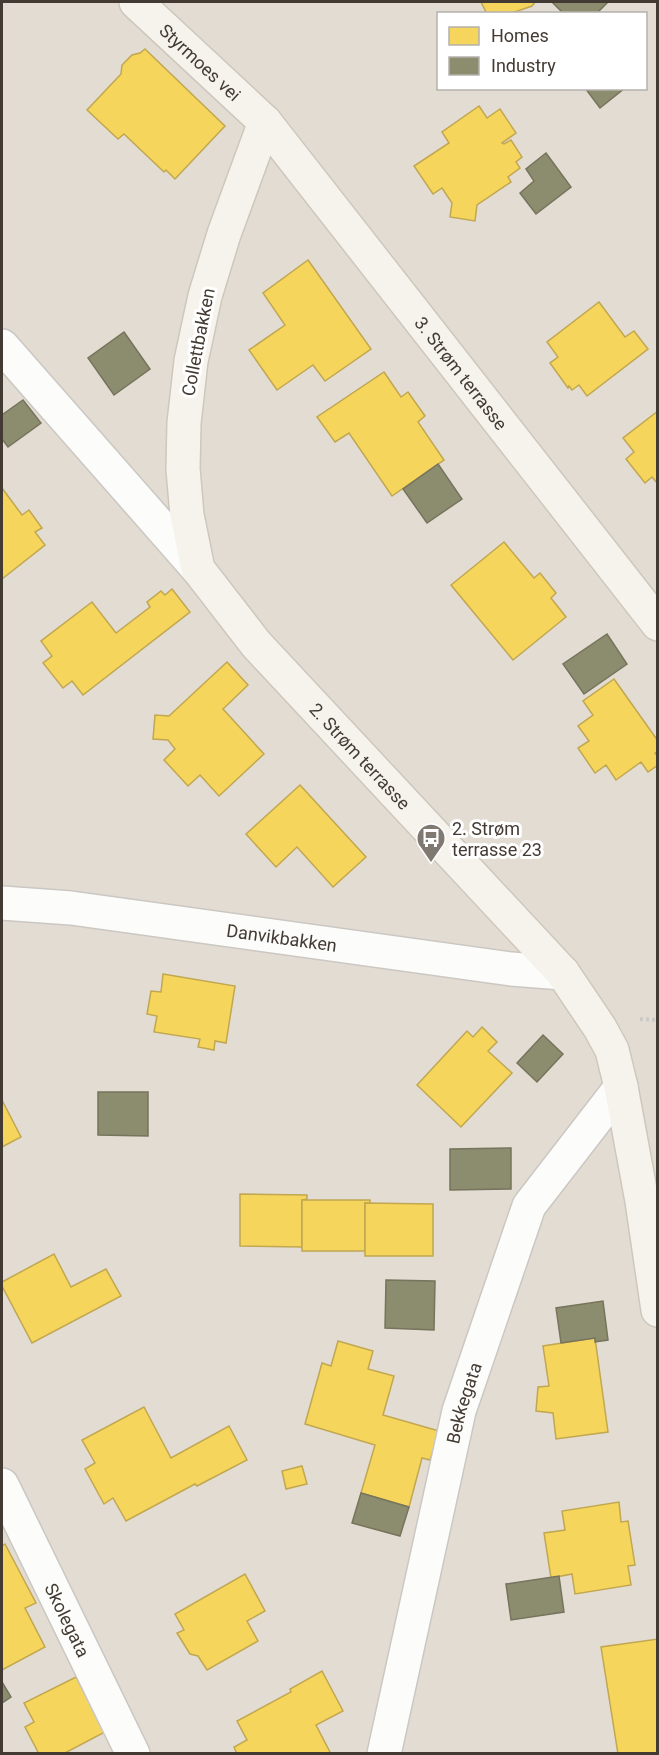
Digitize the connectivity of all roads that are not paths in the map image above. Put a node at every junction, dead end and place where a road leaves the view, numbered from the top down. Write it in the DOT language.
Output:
graph roads {
  1 [pos="136,2"];
  2 [pos="265,122"];
  3 [pos="2,346"];
  4 [pos="198,569"];
  5 [pos="657,624"];
  6 [pos="2,903"];
  7 [pos="563,973"];
  8 [pos="621,1087"];
  9 [pos="657,1310"];
  10 [pos="2,1485"];
  11 [pos="133,1754"];
  12 [pos="384,1754"];
  1 -- 2 [label="main road, Styrmoes vei"];
  2 -- 4 [label="main road, Collettbakken"];
  2 -- 5 [label="main road, 3. Strøm terrasse"];
  3 -- 4 [label="street, 2. Strøm terrasse"];
  4 -- 7 [label="main road, 2. Strøm terrasse"];
  6 -- 7 [label="street, Danvikbakken"];
  7 -- 8 [label="main road, 2. Strøm terrasse"];
  8 -- 9 [label="main road, 2. Strøm terrasse"];
  8 -- 12 [label="street, Bekkegata"];
  10 -- 11 [label="street, Skolegata"];
}
